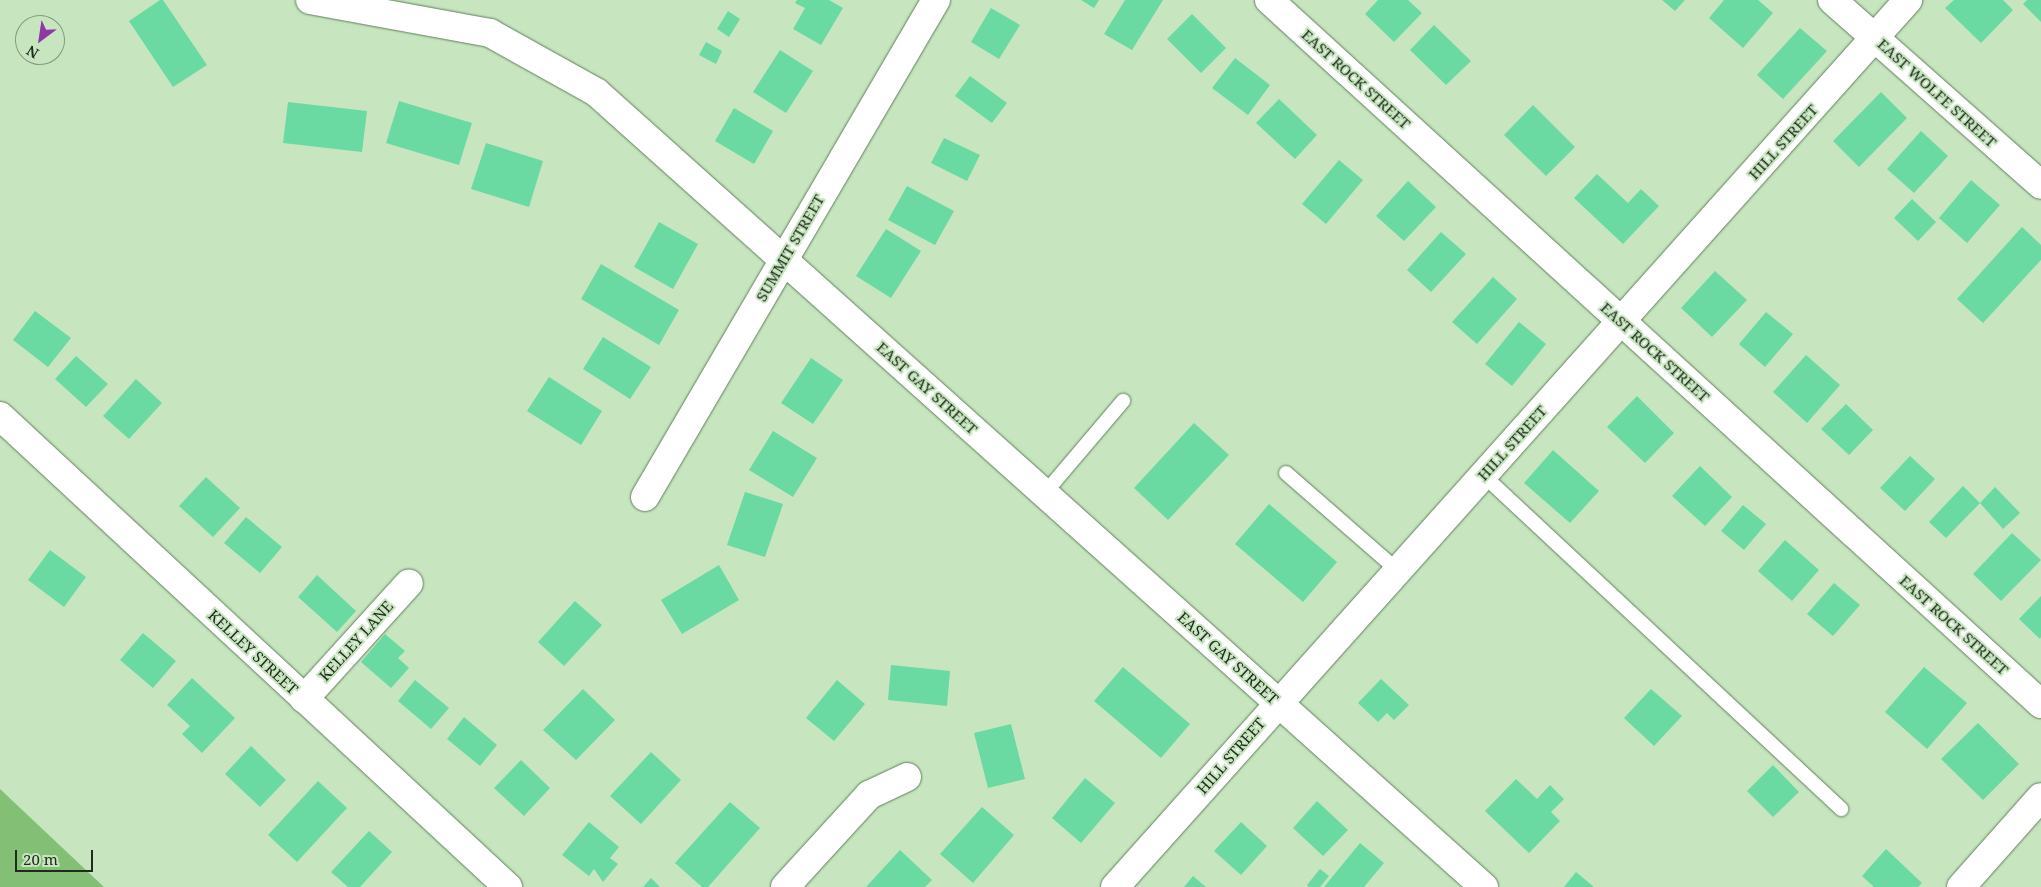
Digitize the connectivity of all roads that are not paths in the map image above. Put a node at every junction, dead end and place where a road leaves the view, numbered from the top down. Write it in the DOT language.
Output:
graph roads {
  1 [pos="310,0"];
  2 [pos="936,0"];
  3 [pos="1270,0"];
  4 [pos="1832,0"];
  5 [pos="1908,0"];
  6 [pos="1876,38"];
  7 [pos="2041,185"];
  8 [pos="783,260"];
  9 [pos="1622,322"];
  10 [pos="1123,402"];
  11 [pos="0,416"];
  12 [pos="1286,473"];
  13 [pos="1483,475"];
  14 [pos="1045,493"];
  15 [pos="645,497"];
  16 [pos="1397,570"];
  17 [pos="409,582"];
  18 [pos="304,699"];
  19 [pos="1278,703"];
  20 [pos="2041,704"];
  21 [pos="906,777"];
  22 [pos="2041,797"];
  23 [pos="1841,809"];
  24 [pos="508,887"];
  25 [pos="785,887"];
  26 [pos="1115,887"];
  27 [pos="1484,887"];
  28 [pos="1961,887"];
  1 -- 8 [label="street, EAST GAY STREET"];
  2 -- 8 [label="street, SUMMIT STREET"];
  3 -- 9 [label="street, EAST ROCK STREET"];
  4 -- 6 [label="street, EAST WOLFE STREET"];
  5 -- 6 [label="street, HILL STREET"];
  6 -- 7 [label="street, EAST WOLFE STREET"];
  6 -- 9 [label="street, HILL STREET"];
  8 -- 14 [label="street, EAST GAY STREET"];
  8 -- 15 [label="street, SUMMIT STREET"];
  9 -- 13 [label="street, HILL STREET"];
  9 -- 20 [label="street, EAST ROCK STREET"];
  10 -- 14 [label="lane"];
  11 -- 18 [label="street, KELLEY STREET"];
  12 -- 16 [label="lane"];
  13 -- 16 [label="street, HILL STREET"];
  13 -- 23 [label="lane"];
  14 -- 19 [label="street, EAST GAY STREET"];
  16 -- 19 [label="street, HILL STREET"];
  17 -- 18 [label="street, KELLEY LANE"];
  18 -- 24 [label="street, KELLEY STREET"];
  19 -- 26 [label="street, HILL STREET"];
  19 -- 27 [label="street, EAST GAY STREET"];
  21 -- 25 [label="street"];
  22 -- 28 [label="street"];
}
